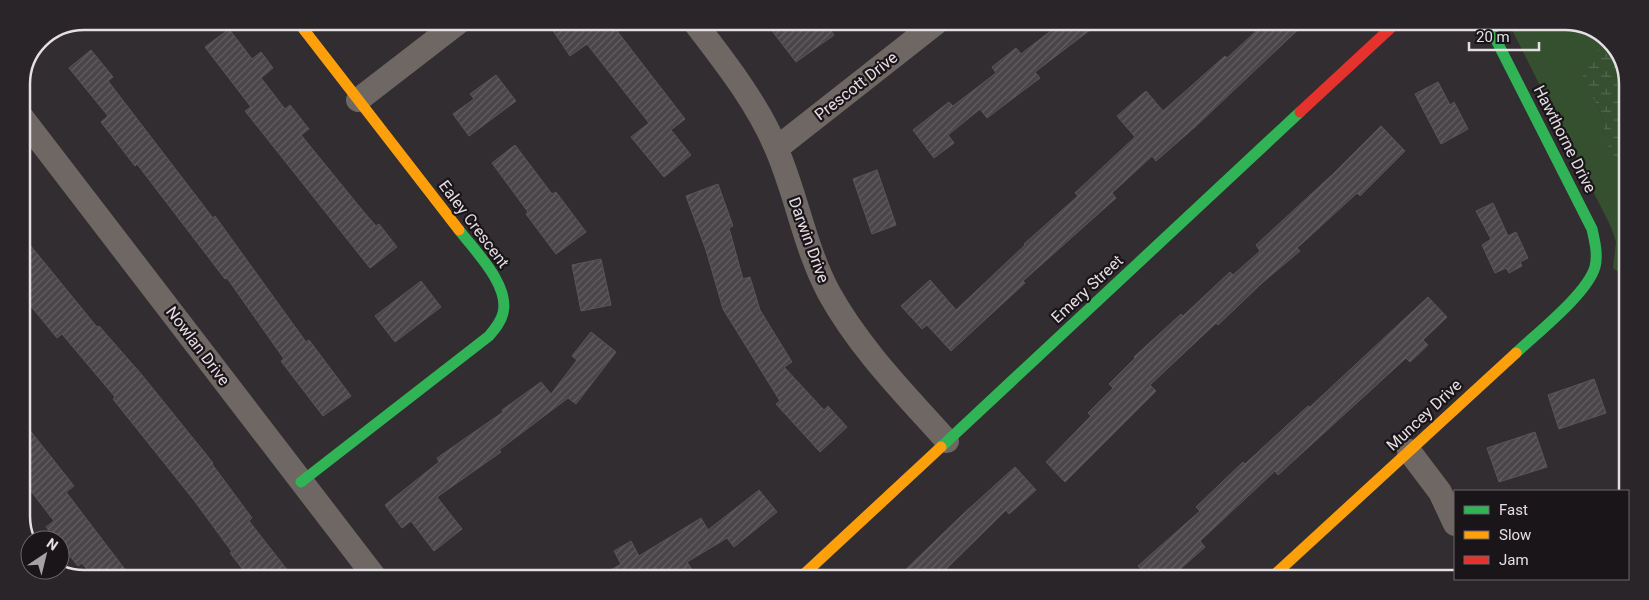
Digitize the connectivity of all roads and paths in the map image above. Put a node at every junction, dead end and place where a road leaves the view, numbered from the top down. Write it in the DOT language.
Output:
graph roads {
  1 [pos="304,30"];
  2 [pos="449,30"];
  3 [pos="700,30"];
  4 [pos="927,30"];
  5 [pos="1389,30"];
  6 [pos="1491,30"];
  7 [pos="358,100"];
  8 [pos="30,128"];
  9 [pos="777,148"];
  10 [pos="1594,273"];
  11 [pos="947,441"];
  12 [pos="1409,451"];
  13 [pos="302,482"];
  14 [pos="1454,522"];
  15 [pos="369,570"];
  16 [pos="809,570"];
  17 [pos="1280,570"];
  1 -- 7 [label="street, Ealey Crescent"];
  2 -- 7 [label="street"];
  3 -- 9 [label="street, Darwin Drive"];
  4 -- 9 [label="street, Prescott Drive"];
  5 -- 11 [label="street, Emery Street"];
  6 -- 10 [label="street, Hawthorne Drive"];
  7 -- 13 [label="street, Ealey Crescent"];
  8 -- 13 [label="street, Nowlan Drive"];
  9 -- 11 [label="street, Darwin Drive"];
  10 -- 12 [label="street, Muncey Drive"];
  11 -- 16 [label="street, Emery Street"];
  12 -- 14 [label="street"];
  12 -- 17 [label="street, Muncey Drive"];
  13 -- 15 [label="street, Nowlan Drive"];
}
